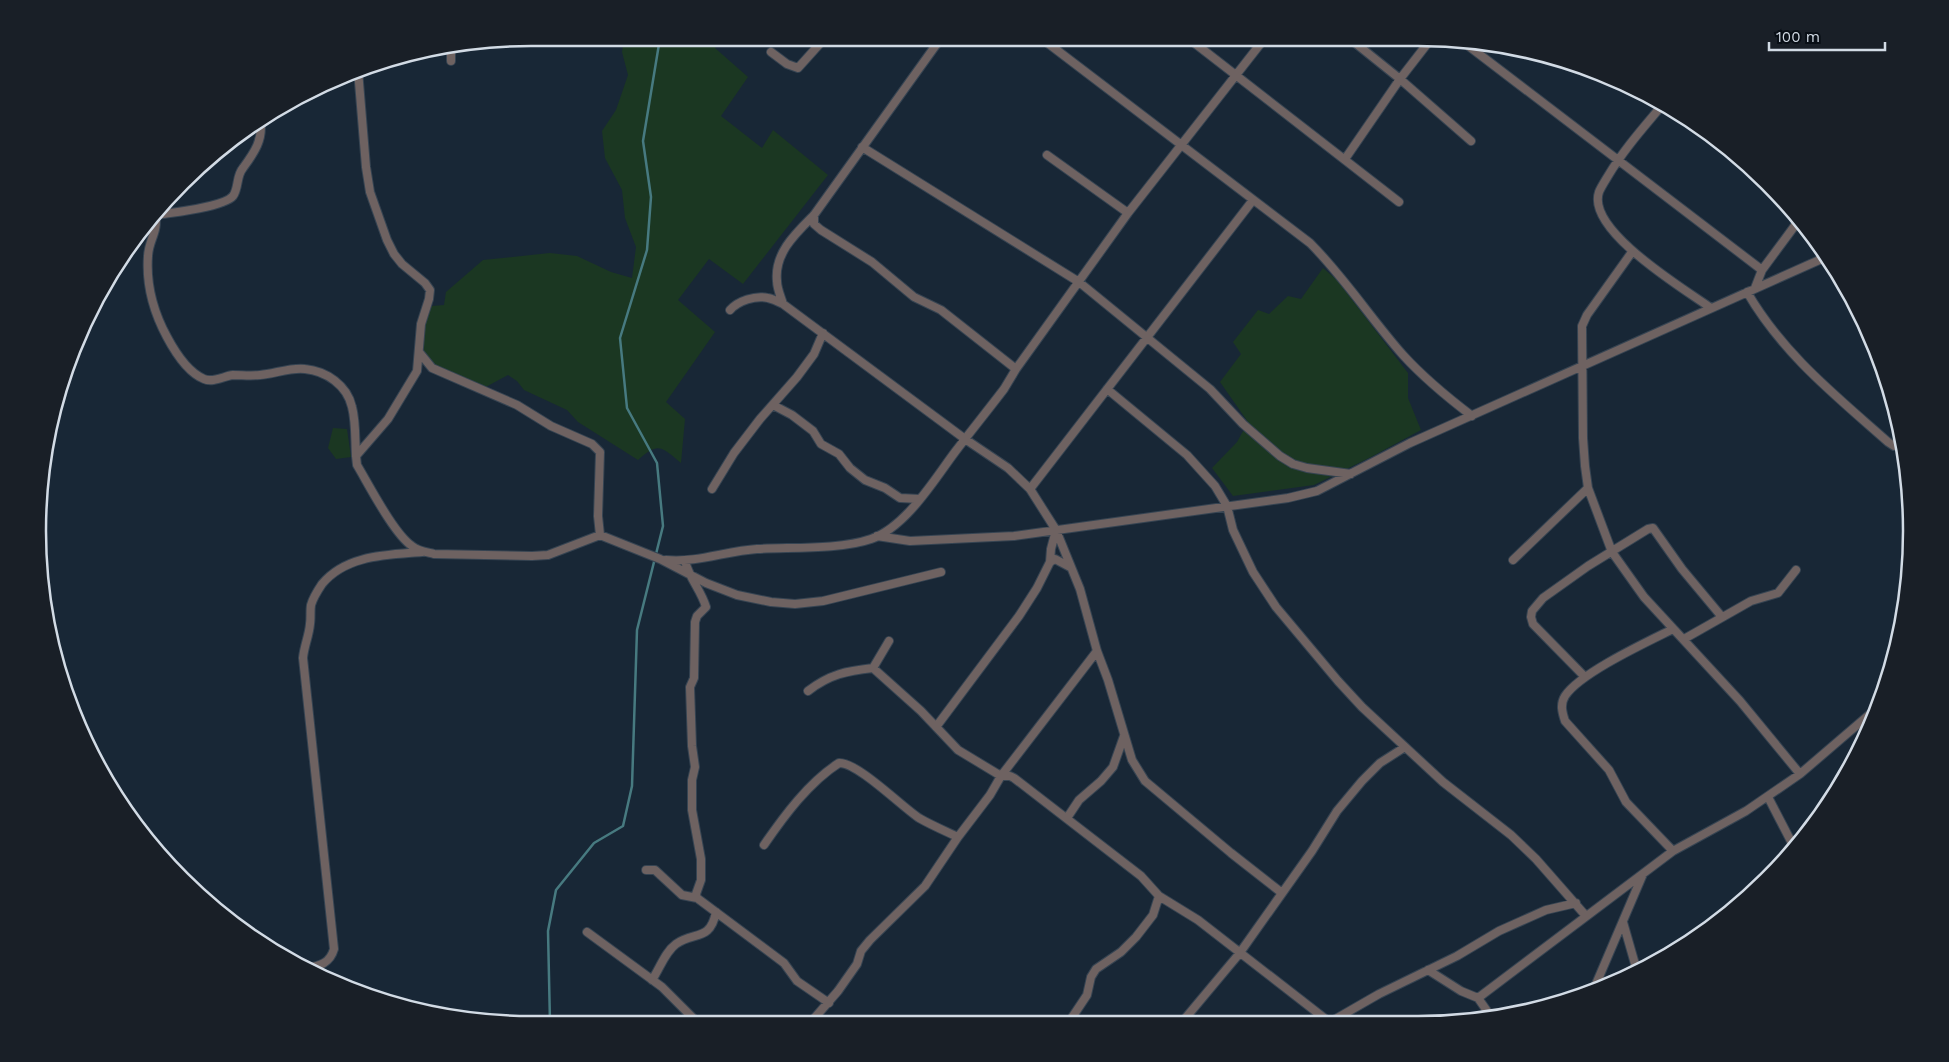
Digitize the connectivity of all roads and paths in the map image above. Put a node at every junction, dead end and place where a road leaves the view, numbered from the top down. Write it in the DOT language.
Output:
graph roads {
  1 [pos="817,46"];
  2 [pos="935,46"];
  3 [pos="1051,46"];
  4 [pos="1198,46"];
  5 [pos="1259,46"];
  6 [pos="1359,46"];
  7 [pos="1425,46"];
  8 [pos="1474,49"];
  9 [pos="770,52"];
  10 [pos="451,53"];
  11 [pos="451,62"];
  12 [pos="1236,75"];
  13 [pos="359,78"];
  14 [pos="1400,79"];
  15 [pos="1658,110"];
  16 [pos="262,128"];
  17 [pos="1471,141"];
  18 [pos="1182,144"];
  19 [pos="862,147"];
  20 [pos="1047,155"];
  21 [pos="1344,159"];
  22 [pos="1617,160"];
  23 [pos="1253,200"];
  24 [pos="1399,202"];
  25 [pos="166,212"];
  26 [pos="1128,213"];
  27 [pos="814,215"];
  28 [pos="157,223"];
  29 [pos="1795,226"];
  30 [pos="1632,252"];
  31 [pos="1820,260"];
  32 [pos="1762,270"];
  33 [pos="1079,282"];
  34 [pos="1755,288"];
  35 [pos="1747,292"];
  36 [pos="783,304"];
  37 [pos="1711,308"];
  38 [pos="730,310"];
  39 [pos="823,333"];
  40 [pos="1146,338"];
  41 [pos="419,352"];
  42 [pos="1583,366"];
  43 [pos="1016,370"];
  44 [pos="1107,389"];
  45 [pos="773,405"];
  46 [pos="1472,416"];
  47 [pos="965,439"];
  48 [pos="1895,446"];
  49 [pos="356,456"];
  50 [pos="1351,474"];
  51 [pos="1588,488"];
  52 [pos="1030,489"];
  53 [pos="712,490"];
  54 [pos="920,499"];
  55 [pos="1227,506"];
  56 [pos="1056,530"];
  57 [pos="600,535"];
  58 [pos="877,536"];
  59 [pos="422,552"];
  60 [pos="1612,552"];
  61 [pos="660,559"];
  62 [pos="1513,560"];
  63 [pos="685,561"];
  64 [pos="1050,562"];
  65 [pos="1071,567"];
  66 [pos="1796,570"];
  67 [pos="941,572"];
  68 [pos="688,575"];
  69 [pos="1722,617"];
  70 [pos="1673,628"];
  71 [pos="1684,639"];
  72 [pos="889,641"];
  73 [pos="1097,651"];
  74 [pos="873,668"];
  75 [pos="1585,677"];
  76 [pos="808,691"];
  77 [pos="1866,718"];
  78 [pos="936,727"];
  79 [pos="1124,736"];
  80 [pos="1405,747"];
  81 [pos="1800,774"];
  82 [pos="1001,776"];
  83 [pos="1768,797"];
  84 [pos="1067,818"];
  85 [pos="958,837"];
  86 [pos="1791,841"];
  87 [pos="764,845"];
  88 [pos="1673,851"];
  89 [pos="646,870"];
  90 [pos="1646,870"];
  91 [pos="1282,893"];
  92 [pos="1159,896"];
  93 [pos="697,898"];
  94 [pos="1576,903"];
  95 [pos="716,912"];
  96 [pos="1586,916"];
  97 [pos="1623,922"];
  98 [pos="587,932"];
  99 [pos="1239,954"];
  100 [pos="1635,964"];
  101 [pos="318,966"];
  102 [pos="1428,970"];
  103 [pos="652,980"];
  104 [pos="1597,982"];
  105 [pos="1478,998"];
  106 [pos="829,1003"];
  107 [pos="1487,1011"];
  108 [pos="691,1016"];
  109 [pos="817,1016"];
  110 [pos="1073,1016"];
  111 [pos="1190,1016"];
  112 [pos="1323,1016"];
  113 [pos="1339,1016"];
  1 -- 9 [label="street"];
  2 -- 19 [label="street"];
  3 -- 18 [label="street"];
  4 -- 12 [label="street"];
  5 -- 12 [label="street"];
  6 -- 14 [label="street"];
  7 -- 14 [label="street"];
  8 -- 22 [label="street"];
  10 -- 11 [label="street"];
  12 -- 18 [label="street"];
  12 -- 21 [label="street"];
  13 -- 41 [label="street"];
  14 -- 17 [label="street"];
  14 -- 21 [label="street"];
  15 -- 22 [label="street"];
  16 -- 25 [label="street"];
  18 -- 23 [label="street"];
  18 -- 26 [label="street"];
  19 -- 27 [label="street"];
  19 -- 33 [label="street"];
  20 -- 26 [label="street"];
  21 -- 24 [label="street"];
  22 -- 30 [label="street"];
  22 -- 32 [label="street"];
  23 -- 40 [label="street"];
  23 -- 46 [label="street"];
  26 -- 33 [label="street"];
  27 -- 36 [label="street"];
  27 -- 43 [label="street"];
  28 -- 49 [label="street"];
  29 -- 32 [label="street"];
  30 -- 37 [label="street"];
  30 -- 42 [label="street"];
  31 -- 34 [label="street"];
  32 -- 34 [label="street"];
  33 -- 40 [label="street"];
  33 -- 43 [label="street"];
  34 -- 35 [label="street"];
  35 -- 37 [label="street"];
  35 -- 48 [label="street"];
  36 -- 38 [label="street"];
  36 -- 39 [label="street"];
  37 -- 42 [label="street"];
  39 -- 45 [label="street"];
  39 -- 47 [label="street"];
  40 -- 44 [label="street"];
  40 -- 50 [label="street"];
  41 -- 49 [label="street"];
  41 -- 57 [label="street"];
  42 -- 46 [label="street"];
  42 -- 51 [label="street"];
  43 -- 47 [label="street"];
  44 -- 52 [label="street"];
  44 -- 55 [label="street"];
  45 -- 53 [label="street"];
  45 -- 54 [label="street"];
  46 -- 50 [label="street"];
  47 -- 52 [label="street"];
  47 -- 54 [label="street"];
  49 -- 59 [label="street"];
  50 -- 55 [label="street"];
  51 -- 60 [label="street"];
  51 -- 62 [label="street"];
  52 -- 56 [label="street"];
  54 -- 58 [label="street"];
  55 -- 56 [label="street"];
  55 -- 80 [label="street"];
  56 -- 58 [label="street"];
  56 -- 64 [label="street"];
  56 -- 65 [label="street"];
  57 -- 59 [label="street"];
  57 -- 61 [label="street"];
  58 -- 63 [label="street"];
  59 -- 101 [label="street"];
  60 -- 69 [label="street"];
  60 -- 70 [label="street"];
  60 -- 75 [label="street"];
  61 -- 63 [label="street"];
  61 -- 68 [label="street"];
  63 -- 68 [label="street"];
  64 -- 65 [label="street"];
  64 -- 78 [label="street"];
  65 -- 73 [label="street"];
  66 -- 69 [label="street"];
  67 -- 68 [label="street"];
  68 -- 93 [label="street"];
  69 -- 71 [label="street"];
  70 -- 71 [label="street"];
  70 -- 75 [label="street"];
  71 -- 81 [label="street"];
  72 -- 74 [label="street"];
  73 -- 79 [label="street"];
  73 -- 82 [label="street"];
  74 -- 76 [label="street"];
  74 -- 78 [label="street"];
  75 -- 88 [label="street"];
  77 -- 81 [label="street"];
  78 -- 82 [label="street"];
  79 -- 84 [label="street"];
  79 -- 91 [label="street"];
  80 -- 91 [label="street"];
  80 -- 94 [label="street"];
  81 -- 83 [label="street"];
  82 -- 84 [label="street"];
  82 -- 85 [label="street"];
  83 -- 86 [label="street"];
  83 -- 88 [label="street"];
  84 -- 92 [label="street"];
  85 -- 87 [label="street"];
  85 -- 106 [label="street"];
  88 -- 90 [label="street"];
  89 -- 93 [label="street"];
  90 -- 96 [label="street"];
  90 -- 97 [label="street"];
  91 -- 99 [label="street"];
  92 -- 99 [label="street"];
  92 -- 110 [label="street"];
  93 -- 95 [label="street"];
  94 -- 96 [label="street"];
  94 -- 102 [label="street"];
  95 -- 103 [label="street"];
  95 -- 106 [label="street"];
  96 -- 105 [label="street"];
  97 -- 100 [label="street"];
  97 -- 104 [label="street"];
  98 -- 103 [label="street"];
  99 -- 111 [label="street"];
  99 -- 112 [label="street"];
  102 -- 105 [label="street"];
  102 -- 113 [label="street"];
  103 -- 108 [label="street"];
  105 -- 107 [label="street"];
  106 -- 109 [label="street"];
}
